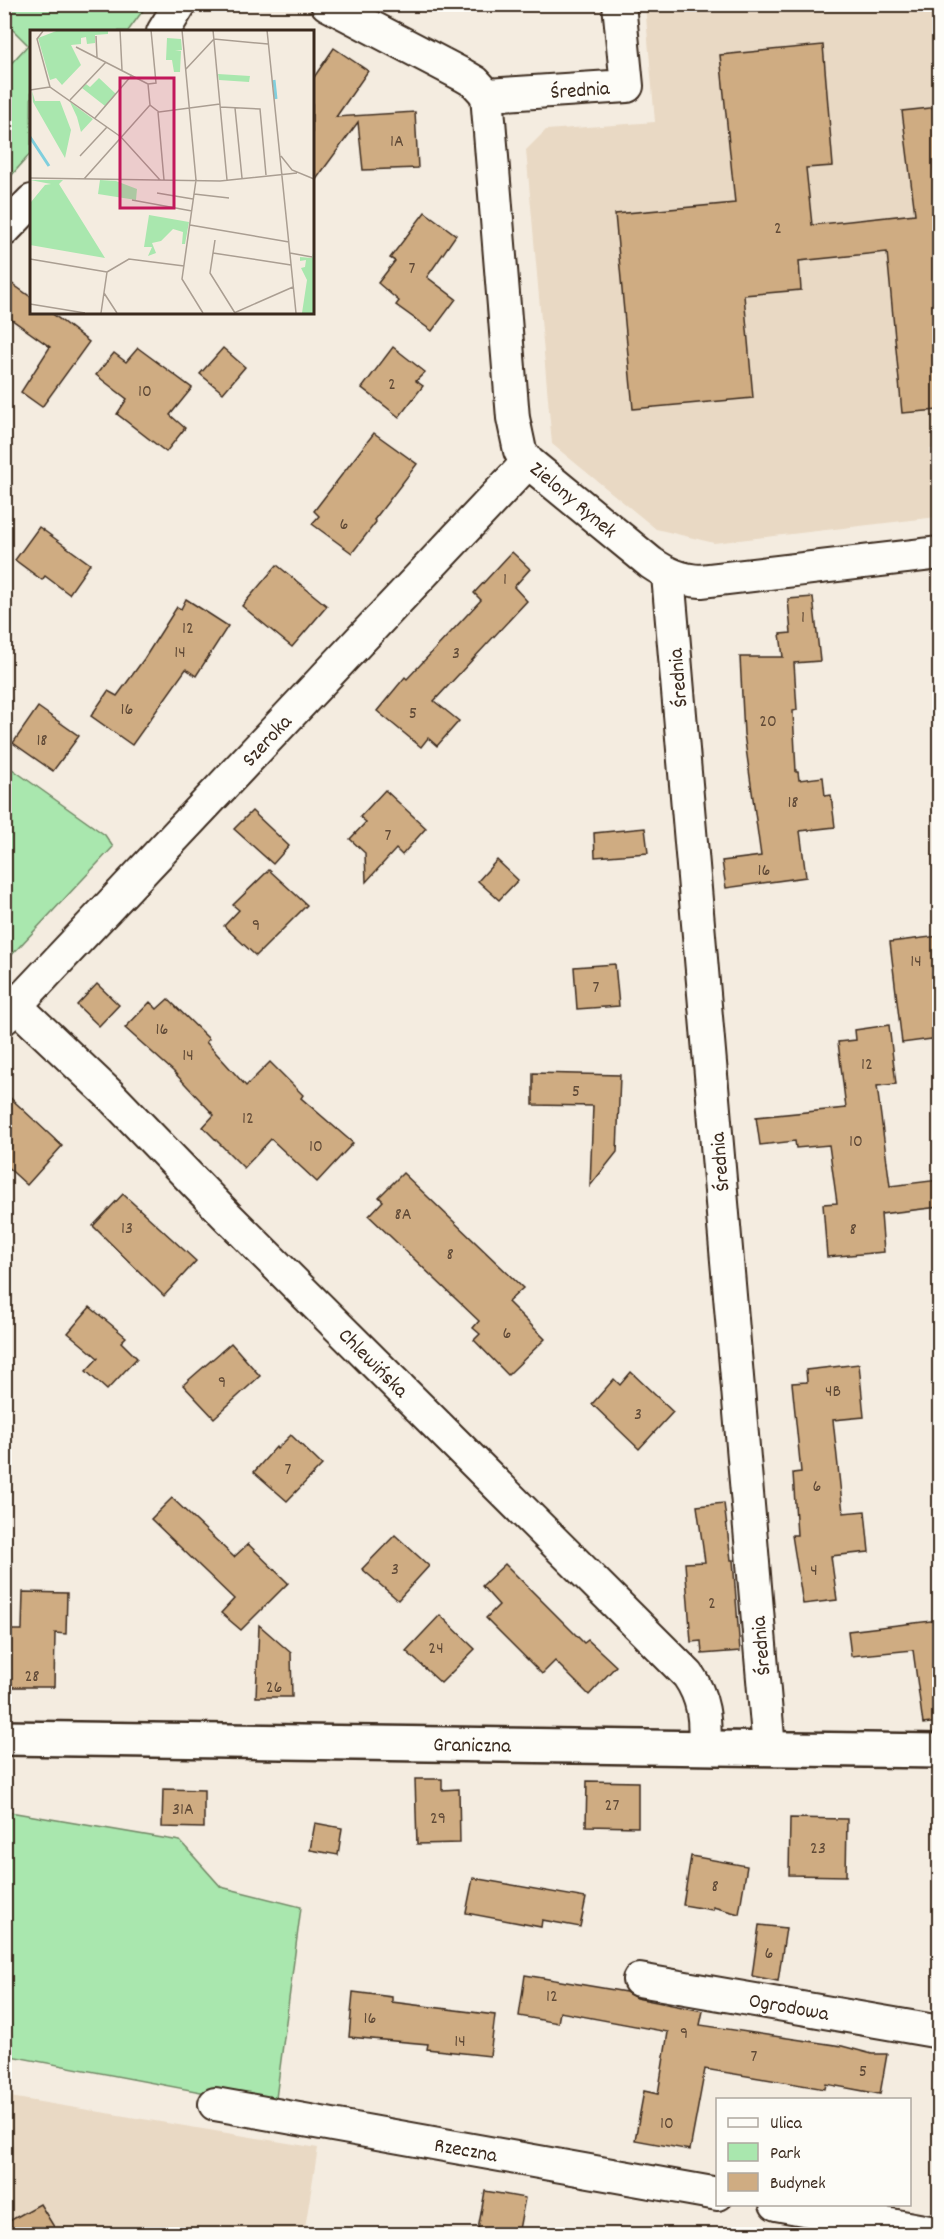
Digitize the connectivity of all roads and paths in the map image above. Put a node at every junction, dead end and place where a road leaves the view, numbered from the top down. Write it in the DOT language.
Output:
graph roads {
  1 [pos="180,4"];
  2 [pos="327,4"];
  3 [pos="619,4"];
  4 [pos="164,30"];
  5 [pos="487,95"];
  6 [pos="30,203"];
  7 [pos="4,230"];
  8 [pos="528,462"];
  9 [pos="939,553"];
  10 [pos="668,575"];
  11 [pos="8,1007"];
  12 [pos="4,1738"];
  13 [pos="704,1747"];
  14 [pos="769,1749"];
  15 [pos="939,1751"];
  16 [pos="639,1980"];
  17 [pos="939,2032"];
  18 [pos="214,2104"];
  19 [pos="716,2194"];
  20 [pos="782,2206"];
  21 [pos="939,2234"];
  1 -- 4 [label="street"];
  2 -- 5 [label="street"];
  3 -- 5 [label="street, Średnia"];
  5 -- 8 [label="street, Zielony Rynek"];
  6 -- 7 [label="street"];
  8 -- 10 [label="street, Zielony Rynek"];
  8 -- 11 [label="street, Szeroka"];
  9 -- 10 [label="street, Zielony Rynek"];
  10 -- 14 [label="street, Średnia"];
  11 -- 13 [label="street, Chlewińska"];
  12 -- 13 [label="street, Graniczna"];
  13 -- 14 [label="street, Graniczna"];
  14 -- 15 [label="street, Graniczna"];
  16 -- 17 [label="street, Ogrodowa"];
  18 -- 19 [label="street, Rzeczna"];
  20 -- 21 [label="street"];
}
